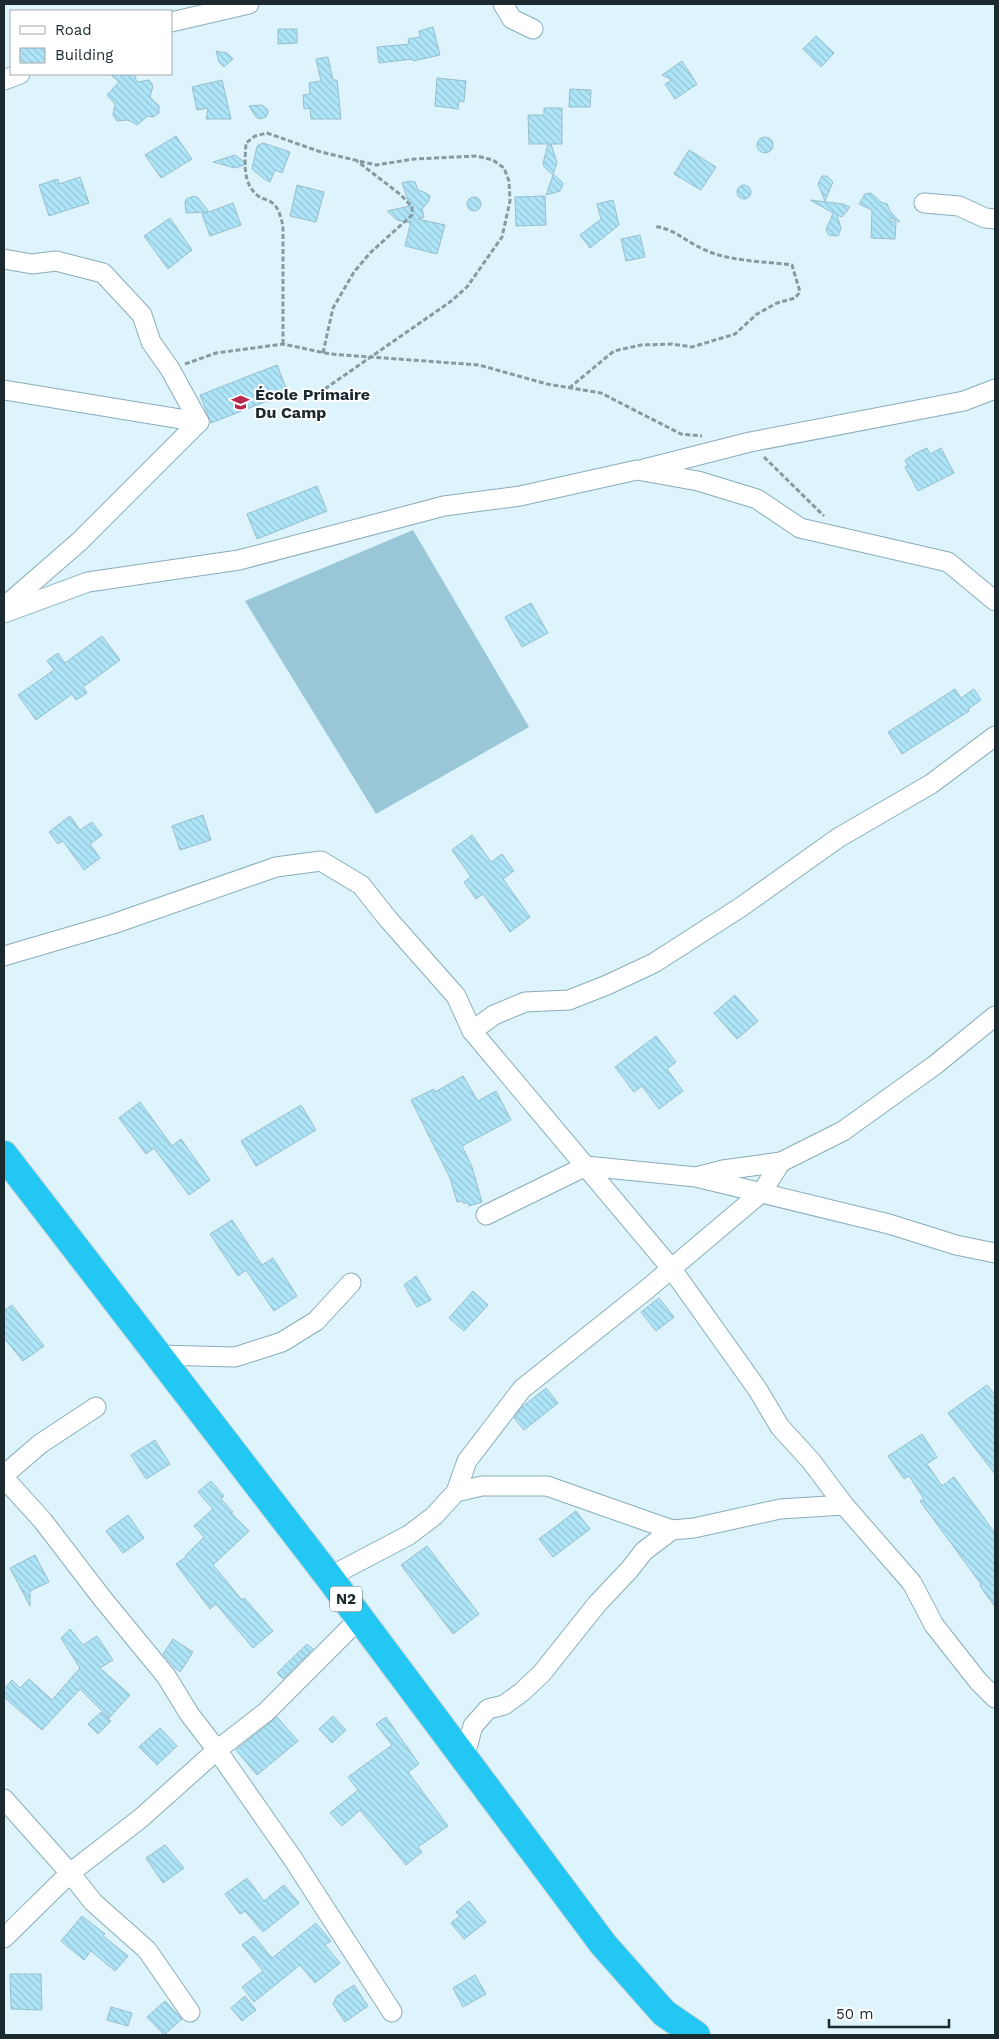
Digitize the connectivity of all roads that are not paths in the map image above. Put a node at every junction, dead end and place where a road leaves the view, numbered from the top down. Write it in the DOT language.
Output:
graph roads {
  1 [pos="249,4"];
  2 [pos="503,4"];
  3 [pos="172,22"];
  4 [pos="533,30"];
  5 [pos="17,75"];
  6 [pos="4,80"];
  7 [pos="924,203"];
  8 [pos="995,219"];
  9 [pos="4,259"];
  10 [pos="995,389"];
  11 [pos="4,390"];
  12 [pos="199,422"];
  13 [pos="638,470"];
  14 [pos="995,601"];
  15 [pos="4,607"];
  16 [pos="4,613"];
  17 [pos="995,736"];
  18 [pos="4,956"];
  19 [pos="995,1016"];
  20 [pos="472,1031"];
  21 [pos="4,1155"];
  22 [pos="781,1162"];
  23 [pos="586,1166"];
  24 [pos="696,1177"];
  25 [pos="762,1192"];
  26 [pos="486,1215"];
  27 [pos="995,1253"];
  28 [pos="670,1268"];
  29 [pos="351,1283"];
  30 [pos="158,1355"];
  31 [pos="96,1407"];
  32 [pos="4,1477"];
  33 [pos="456,1492"];
  34 [pos="844,1505"];
  35 [pos="672,1530"];
  36 [pos="329,1577"];
  37 [pos="360,1618"];
  38 [pos="995,1698"];
  39 [pos="217,1750"];
  40 [pos="464,1758"];
  41 [pos="4,1799"];
  42 [pos="70,1873"];
  43 [pos="4,1938"];
  44 [pos="190,2012"];
  45 [pos="392,2012"];
  46 [pos="696,2035"];
  1 -- 3 [label="street"];
  2 -- 4 [label="street"];
  5 -- 6 [label="street"];
  7 -- 8 [label="street"];
  9 -- 12 [label="street"];
  10 -- 13 [label="street"];
  11 -- 12 [label="street"];
  12 -- 15 [label="street"];
  13 -- 14 [label="street"];
  13 -- 16 [label="street"];
  17 -- 20 [label="street"];
  18 -- 20 [label="street"];
  19 -- 22 [label="street"];
  20 -- 23 [label="street"];
  21 -- 30 [label="highway, N2"];
  22 -- 24 [label="street"];
  22 -- 25 [label="street"];
  23 -- 24 [label="street"];
  23 -- 26 [label="street"];
  23 -- 28 [label="street"];
  24 -- 25 [label="street"];
  25 -- 27 [label="street"];
  25 -- 28 [label="street"];
  28 -- 33 [label="street"];
  28 -- 34 [label="street"];
  29 -- 30 [label="street"];
  30 -- 36 [label="highway, N2"];
  31 -- 32 [label="street"];
  32 -- 39 [label="street"];
  33 -- 35 [label="street"];
  33 -- 36 [label="street"];
  34 -- 35 [label="street"];
  34 -- 38 [label="street"];
  35 -- 40 [label="street"];
  36 -- 37 [label="highway, N2"];
  37 -- 39 [label="street"];
  37 -- 40 [label="highway, N2"];
  39 -- 42 [label="street"];
  39 -- 45 [label="street"];
  40 -- 46 [label="highway, N2"];
  41 -- 42 [label="street"];
  42 -- 43 [label="street"];
  42 -- 44 [label="street"];
}
